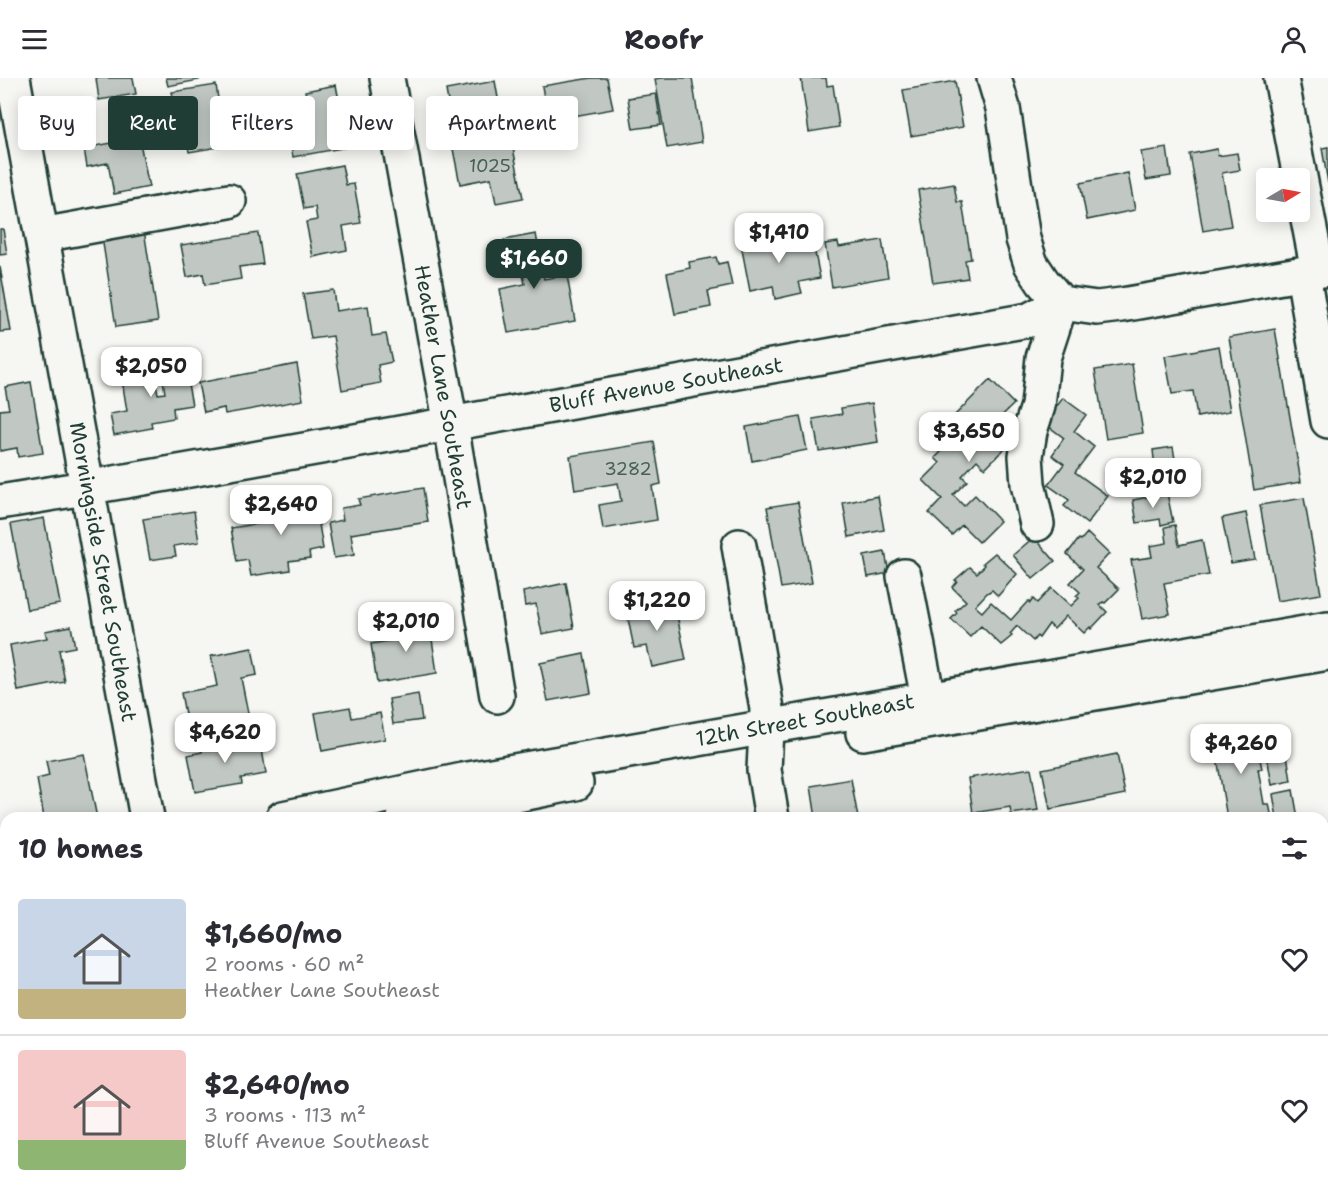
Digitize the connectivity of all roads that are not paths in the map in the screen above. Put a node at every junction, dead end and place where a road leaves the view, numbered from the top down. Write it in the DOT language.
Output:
graph roads {
  1 [pos="13,78"];
  2 [pos="387,78"];
  3 [pos="994,78"];
  4 [pos="1281,78"];
  5 [pos="229,201"];
  6 [pos="42,235"];
  7 [pos="1316,272"];
  8 [pos="1061,303"];
  9 [pos="1328,421"];
  10 [pos="450,425"];
  11 [pos="88,487"];
  12 [pos="0,502"];
  13 [pos="1037,524"];
  14 [pos="739,546"];
  15 [pos="904,576"];
  16 [pos="1328,629"];
  17 [pos="1328,653"];
  18 [pos="497,696"];
  19 [pos="928,698"];
  20 [pos="766,739"];
  21 [pos="146,812"];
  22 [pos="311,812"];
  23 [pos="433,812"];
  24 [pos="771,812"];
  1 -- 6 [label="street, Morningside Street Southeast"];
  2 -- 10 [label="street, Heather Lane Southeast"];
  3 -- 8 [label="street"];
  4 -- 7 [label="street"];
  5 -- 6 [label="street"];
  6 -- 11 [label="street, Morningside Street Southeast"];
  7 -- 8 [label="street"];
  7 -- 9 [label="street"];
  8 -- 10 [label="street, Bluff Avenue Southeast"];
  8 -- 13 [label="street"];
  10 -- 11 [label="street, Bluff Avenue Southeast"];
  10 -- 18 [label="street, Heather Lane Southeast"];
  11 -- 12 [label="street, Bluff Avenue Southeast"];
  11 -- 21 [label="street, Morningside Street Southeast"];
  14 -- 20 [label="street"];
  15 -- 19 [label="street"];
  16 -- 19 [label="street, 12th Street Southeast"];
  17 -- 20 [label="street, 12th Street Southeast"];
  19 -- 20 [label="street, 12th Street Southeast"];
  20 -- 22 [label="street, 12th Street Southeast"];
  20 -- 23 [label="street, 12th Street Southeast"];
  20 -- 24 [label="street"];
}
